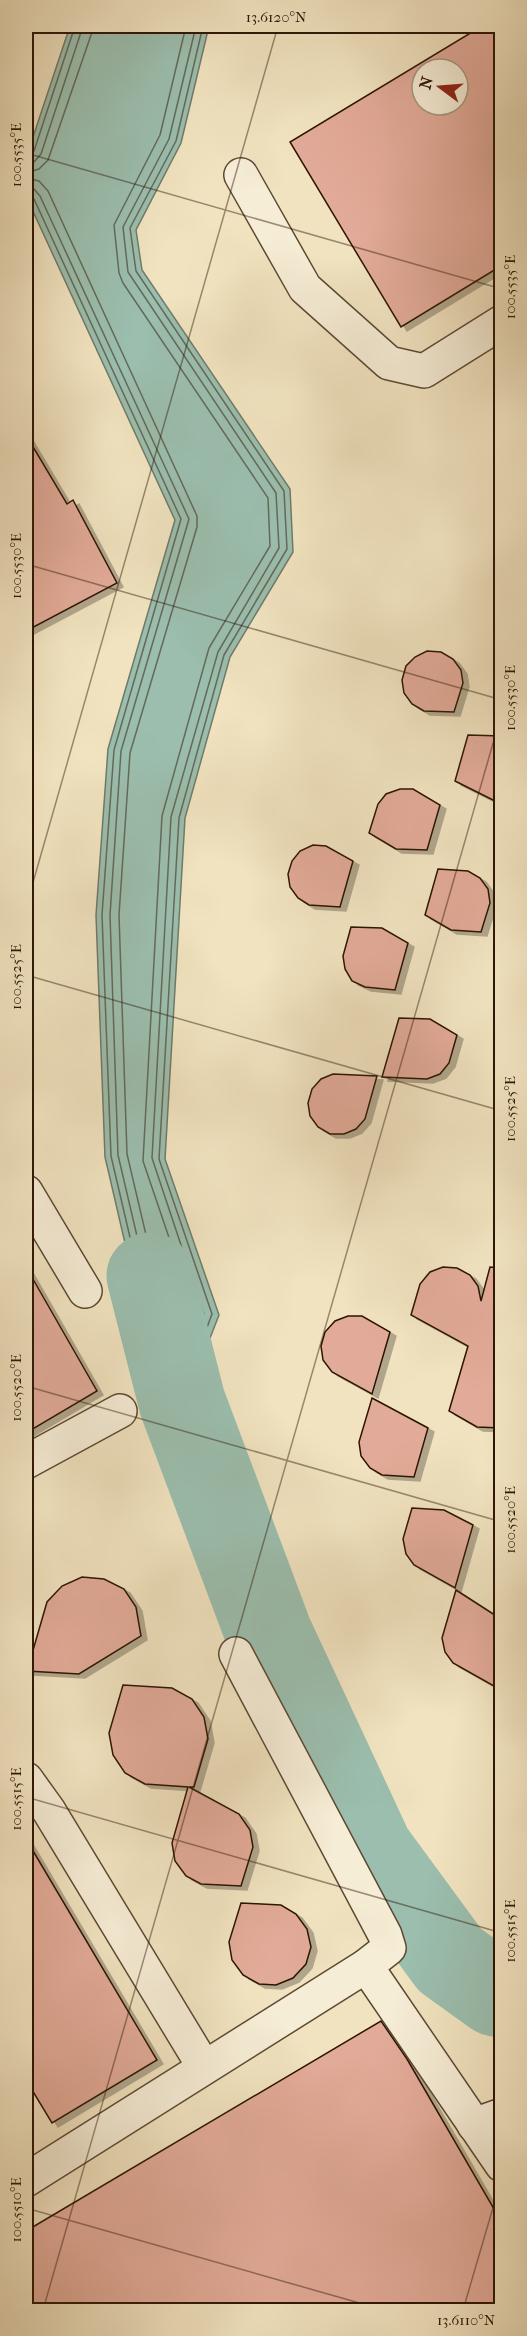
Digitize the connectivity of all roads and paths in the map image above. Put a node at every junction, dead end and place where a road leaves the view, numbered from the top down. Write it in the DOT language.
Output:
graph roads {
  1 [pos="241,175"];
  2 [pos="501,322"];
  3 [pos="26,1192"];
  4 [pos="85,1291"];
  5 [pos="120,1411"];
  6 [pos="26,1462"];
  7 [pos="236,1654"];
  8 [pos="26,1779"];
  9 [pos="366,1966"];
  10 [pos="204,2067"];
  11 [pos="488,2120"];
  12 [pos="501,2165"];
  13 [pos="27,2176"];
  1 -- 2 [label="lane"];
  3 -- 4 [label="lane"];
  5 -- 6 [label="lane"];
  7 -- 9 [label="lane"];
  8 -- 10 [label="lane"];
  9 -- 10 [label="lane"];
  9 -- 11 [label="lane"];
  10 -- 13 [label="lane"];
  11 -- 12 [label="lane"];
}
